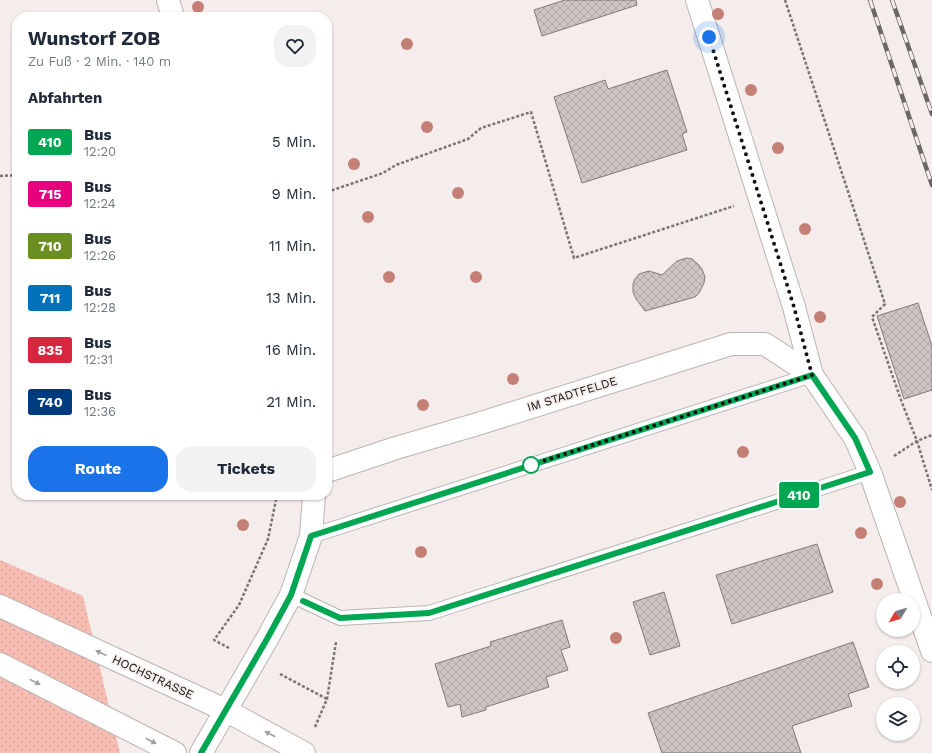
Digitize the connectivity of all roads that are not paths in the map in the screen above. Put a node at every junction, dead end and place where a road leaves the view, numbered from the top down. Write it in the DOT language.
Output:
graph roads {
  1 [pos="168,0"];
  2 [pos="697,0"];
  3 [pos="172,12"];
  4 [pos="812,375"];
  5 [pos="332,470"];
  6 [pos="870,472"];
  7 [pos="314,500"];
  8 [pos="311,536"];
  9 [pos="291,595"];
  10 [pos="0,606"];
  11 [pos="932,651"];
  12 [pos="0,664"];
  13 [pos="226,710"];
  14 [pos="302,752"];
  15 [pos="175,753"];
  16 [pos="201,753"];
  1 -- 3 [label="street"];
  2 -- 4 [label="street"];
  4 -- 5 [label="street, IM STADTFELDE"];
  4 -- 6 [label="street"];
  4 -- 8 [label="lane"];
  6 -- 9 [label="lane"];
  6 -- 11 [label="street"];
  7 -- 8 [label="street"];
  8 -- 9 [label="street"];
  9 -- 13 [label="street"];
  13 -- 10 [label="street, HOCHSTRASSE, one-way"];
  12 -- 15 [label="street, one-way"];
  14 -- 13 [label="street, HOCHSTRASSE, one-way"];
  13 -- 16 [label="street"];
}
